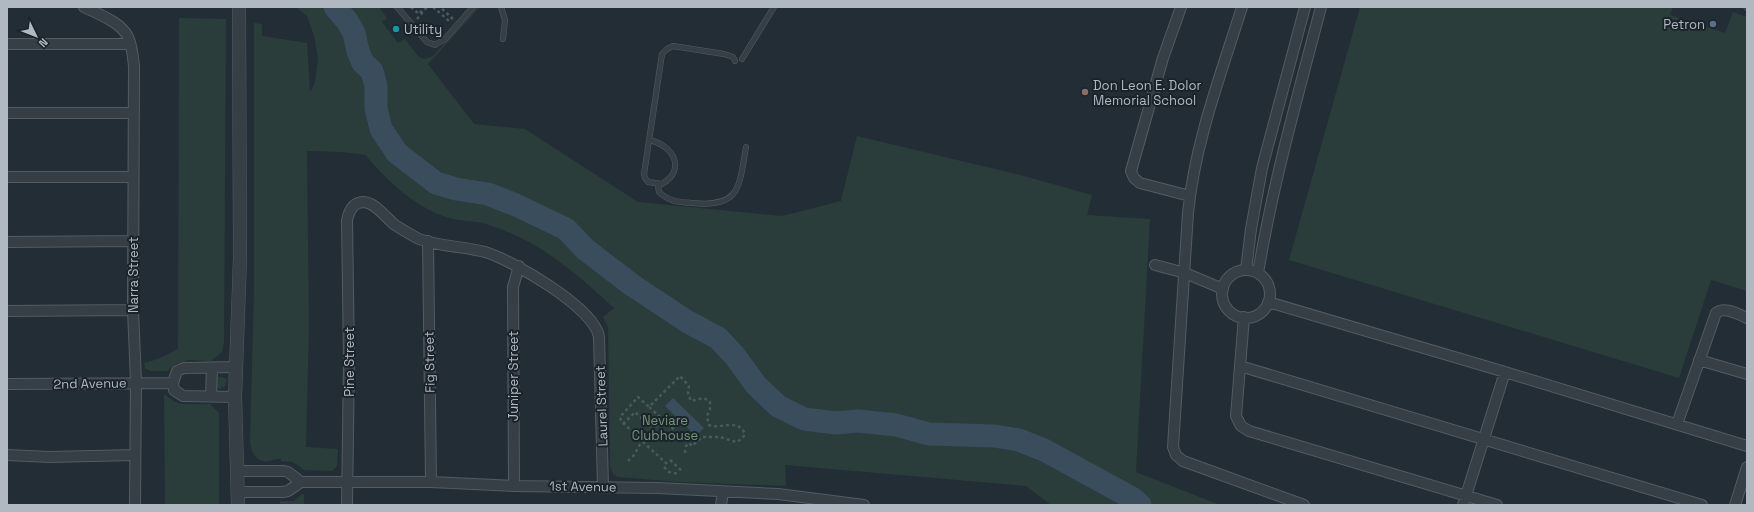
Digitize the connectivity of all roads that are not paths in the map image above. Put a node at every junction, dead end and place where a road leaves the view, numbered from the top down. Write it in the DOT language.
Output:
graph roads {
  1 [pos="84,7"];
  2 [pos="239,7"];
  3 [pos="397,7"];
  4 [pos="473,7"];
  5 [pos="501,7"];
  6 [pos="774,7"];
  7 [pos="1181,7"];
  8 [pos="1242,7"];
  9 [pos="1305,7"];
  10 [pos="1321,7"];
  11 [pos="503,39"];
  12 [pos="7,44"];
  13 [pos="130,44"];
  14 [pos="742,59"];
  15 [pos="735,61"];
  16 [pos="7,113"];
  17 [pos="133,113"];
  18 [pos="649,140"];
  19 [pos="746,147"];
  20 [pos="7,177"];
  21 [pos="132,177"];
  22 [pos="658,185"];
  23 [pos="1190,196"];
  24 [pos="428,241"];
  25 [pos="7,242"];
  26 [pos="133,242"];
  27 [pos="1155,265"];
  28 [pos="519,266"];
  29 [pos="1246,270"];
  30 [pos="1185,273"];
  31 [pos="1258,274"];
  32 [pos="1223,289"];
  33 [pos="1268,302"];
  34 [pos="132,310"];
  35 [pos="7,311"];
  36 [pos="1244,317"];
  37 [pos="1747,318"];
  38 [pos="1700,360"];
  39 [pos="1240,366"];
  40 [pos="236,367"];
  41 [pos="212,368"];
  42 [pos="1505,372"];
  43 [pos="1747,374"];
  44 [pos="136,382"];
  45 [pos="172,383"];
  46 [pos="7,384"];
  47 [pos="211,396"];
  48 [pos="235,397"];
  49 [pos="1677,424"];
  50 [pos="1484,439"];
  51 [pos="1747,446"];
  52 [pos="7,455"];
  53 [pos="135,455"];
  54 [pos="1747,467"];
  55 [pos="238,471"];
  56 [pos="301,482"];
  57 [pos="346,482"];
  58 [pos="431,482"];
  59 [pos="514,486"];
  60 [pos="603,486"];
  61 [pos="723,492"];
  62 [pos="238,499"];
  63 [pos="1464,501"];
  64 [pos="814,502"];
  65 [pos="135,505"];
  66 [pos="347,505"];
  67 [pos="721,505"];
  68 [pos="864,505"];
  69 [pos="1304,505"];
  70 [pos="1497,505"];
  71 [pos="1702,505"];
  72 [pos="1735,505"];
  1 -- 13 [label="street"];
  2 -- 40 [label="street"];
  3 -- 4 [label="lane"];
  5 -- 11 [label="lane"];
  6 -- 14 [label="lane"];
  7 -- 23 [label="street"];
  8 -- 23 [label="street"];
  9 -- 29 [label="street"];
  10 -- 31 [label="street"];
  12 -- 13 [label="street"];
  13 -- 17 [label="street, Narra Street"];
  15 -- 18 [label="lane"];
  16 -- 17 [label="street"];
  17 -- 21 [label="street, Narra Street"];
  18 -- 22 [label="lane"];
  18 -- 22 [label="lane"];
  19 -- 22 [label="lane"];
  20 -- 21 [label="street"];
  21 -- 26 [label="street, Narra Street"];
  23 -- 30 [label="street"];
  24 -- 28 [label="street"];
  24 -- 57 [label="street, Pine Street"];
  24 -- 58 [label="street, Fig Street"];
  25 -- 26 [label="street"];
  26 -- 34 [label="street, Narra Street"];
  27 -- 30 [label="street"];
  28 -- 59 [label="street, Juniper Street"];
  28 -- 60 [label="street, Laurel Street"];
  29 -- 31 [label="street"];
  29 -- 32 [label="street"];
  30 -- 32 [label="street"];
  30 -- 69 [label="street"];
  31 -- 33 [label="street"];
  32 -- 36 [label="street"];
  33 -- 36 [label="street"];
  33 -- 42 [label="street"];
  34 -- 35 [label="street"];
  34 -- 44 [label="street, Narra Street"];
  36 -- 39 [label="street"];
  37 -- 38 [label="street"];
  38 -- 43 [label="street"];
  38 -- 49 [label="street"];
  39 -- 50 [label="street"];
  39 -- 63 [label="street"];
  40 -- 41 [label="street"];
  40 -- 48 [label="street"];
  41 -- 45 [label="street"];
  41 -- 47 [label="street"];
  42 -- 49 [label="street"];
  42 -- 50 [label="street"];
  44 -- 45 [label="street, 2nd Avenue"];
  44 -- 46 [label="street, 2nd Avenue"];
  44 -- 53 [label="street, Narra Street"];
  45 -- 47 [label="street"];
  47 -- 48 [label="street"];
  48 -- 55 [label="street"];
  49 -- 51 [label="street"];
  50 -- 63 [label="street"];
  50 -- 71 [label="street"];
  52 -- 53 [label="street"];
  53 -- 65 [label="street, Narra Street"];
  54 -- 72 [label="street"];
  55 -- 56 [label="street"];
  55 -- 62 [label="street"];
  56 -- 57 [label="street, 1st Avenue"];
  56 -- 62 [label="street"];
  57 -- 58 [label="street, 1st Avenue"];
  57 -- 66 [label="street, Pine Street"];
  58 -- 59 [label="street, 1st Avenue"];
  59 -- 60 [label="street, 1st Avenue"];
  60 -- 61 [label="street, 1st Avenue"];
  61 -- 64 [label="street, 1st Avenue"];
  61 -- 67 [label="street"];
  63 -- 70 [label="street"];
  64 -- 68 [label="street, 1st Avenue"];
}
